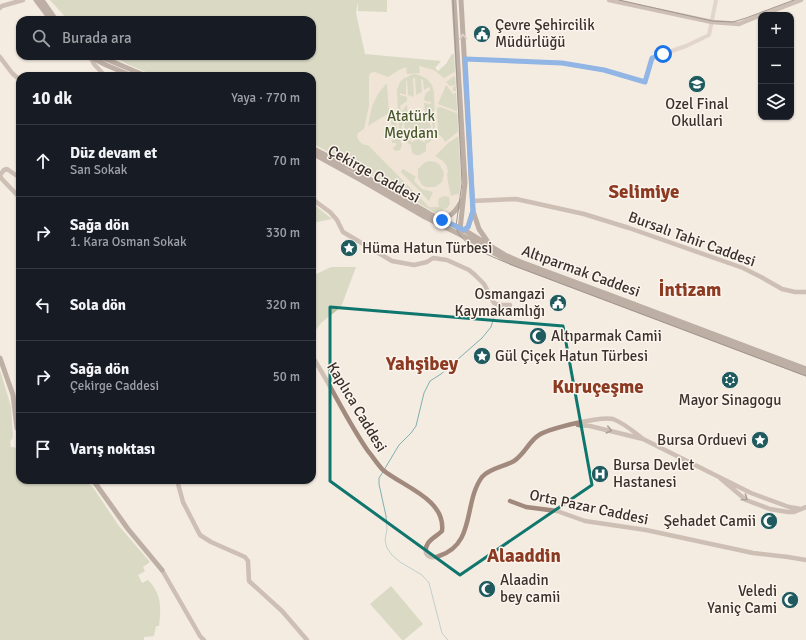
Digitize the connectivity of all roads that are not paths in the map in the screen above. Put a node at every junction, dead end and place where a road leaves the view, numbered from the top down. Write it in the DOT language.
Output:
graph roads {
  1 [pos="23,0"];
  2 [pos="36,0"];
  3 [pos="42,0"];
  4 [pos="454,0"];
  5 [pos="461,0"];
  6 [pos="609,0"];
  7 [pos="716,0"];
  8 [pos="801,0"];
  9 [pos="0,8"];
  10 [pos="769,12"];
  11 [pos="48,16"];
  12 [pos="53,16"];
  13 [pos="758,16"];
  14 [pos="712,22"];
  15 [pos="0,57"];
  16 [pos="465,59"];
  17 [pos="92,60"];
  18 [pos="97,60"];
  19 [pos="108,60"];
  20 [pos="101,72"];
  21 [pos="123,72"];
  22 [pos="137,72"];
  23 [pos="16,76"];
  24 [pos="316,150"];
  25 [pos="316,155"];
  26 [pos="16,175"];
  27 [pos="16,194"];
  28 [pos="464,197"];
  29 [pos="472,201"];
  30 [pos="316,202"];
  31 [pos="463,205"];
  32 [pos="472,213"];
  33 [pos="442,220"];
  34 [pos="461,230"];
  35 [pos="454,231"];
  36 [pos="467,238"];
  37 [pos="490,246"];
  38 [pos="806,292"];
  39 [pos="510,305"];
  40 [pos="0,358"];
  41 [pos="316,363"];
  42 [pos="806,369"];
  43 [pos="806,374"];
  44 [pos="16,420"];
  45 [pos="574,424"];
  46 [pos="643,439"];
  47 [pos="714,474"];
  48 [pos="96,484"];
  49 [pos="178,484"];
  50 [pos="510,501"];
  51 [pos="804,508"];
  52 [pos="806,560"];
  53 [pos="162,570"];
  54 [pos="204,640"];
  55 [pos="307,640"];
  1 -- 9 [label="main road"];
  2 -- 11 [label="main road"];
  3 -- 12 [label="main road"];
  4 -- 28 [label="main road"];
  16 -- 5 [label="main road, one-way"];
  6 -- 14 [label="main road"];
  7 -- 14 [label="street"];
  8 -- 10 [label="main road"];
  13 -- 14 [label="main road"];
  14 -- 16 [label="street"];
  15 -- 23 [label="main road"];
  16 -- 29 [label="main road"];
  17 -- 20 [label="main road"];
  18 -- 21 [label="main road"];
  19 -- 22 [label="main road"];
  24 -- 33 [label="main road, Çekirge Caddesi"];
  25 -- 35 [label="main road, Çekirge Caddesi"];
  26 -- 27 [label="main road"];
  28 -- 31 [label="main road"];
  28 -- 33 [label="main road"];
  29 -- 32 [label="main road"];
  29 -- 38 [label="main road, Bursalı Tahir Caddesi"];
  30 -- 39 [label="main road"];
  31 -- 32 [label="main road"];
  31 -- 34 [label="main road"];
  32 -- 34 [label="main road"];
  32 -- 37 [label="main road"];
  33 -- 34 [label="main road, Çekirge Caddesi"];
  34 -- 35 [label="main road"];
  34 -- 36 [label="main road"];
  34 -- 37 [label="main road, Altıparmak Caddesi"];
  35 -- 36 [label="main road, Çekirge Caddesi"];
  36 -- 43 [label="main road, Altıparmak Caddesi"];
  37 -- 42 [label="main road, Altıparmak Caddesi"];
  40 -- 44 [label="main road"];
  41 -- 45 [label="main road, Kaplıca Caddesi"];
  45 -- 46 [label="main road, one-way"];
  45 -- 46 [label="main road"];
  46 -- 47 [label="main road"];
  47 -- 51 [label="main road"];
  47 -- 51 [label="main road, one-way"];
  48 -- 53 [label="main road"];
  49 -- 55 [label="main road"];
  50 -- 52 [label="main road, Orta Pazar Caddesi"];
  53 -- 54 [label="main road"];
}
